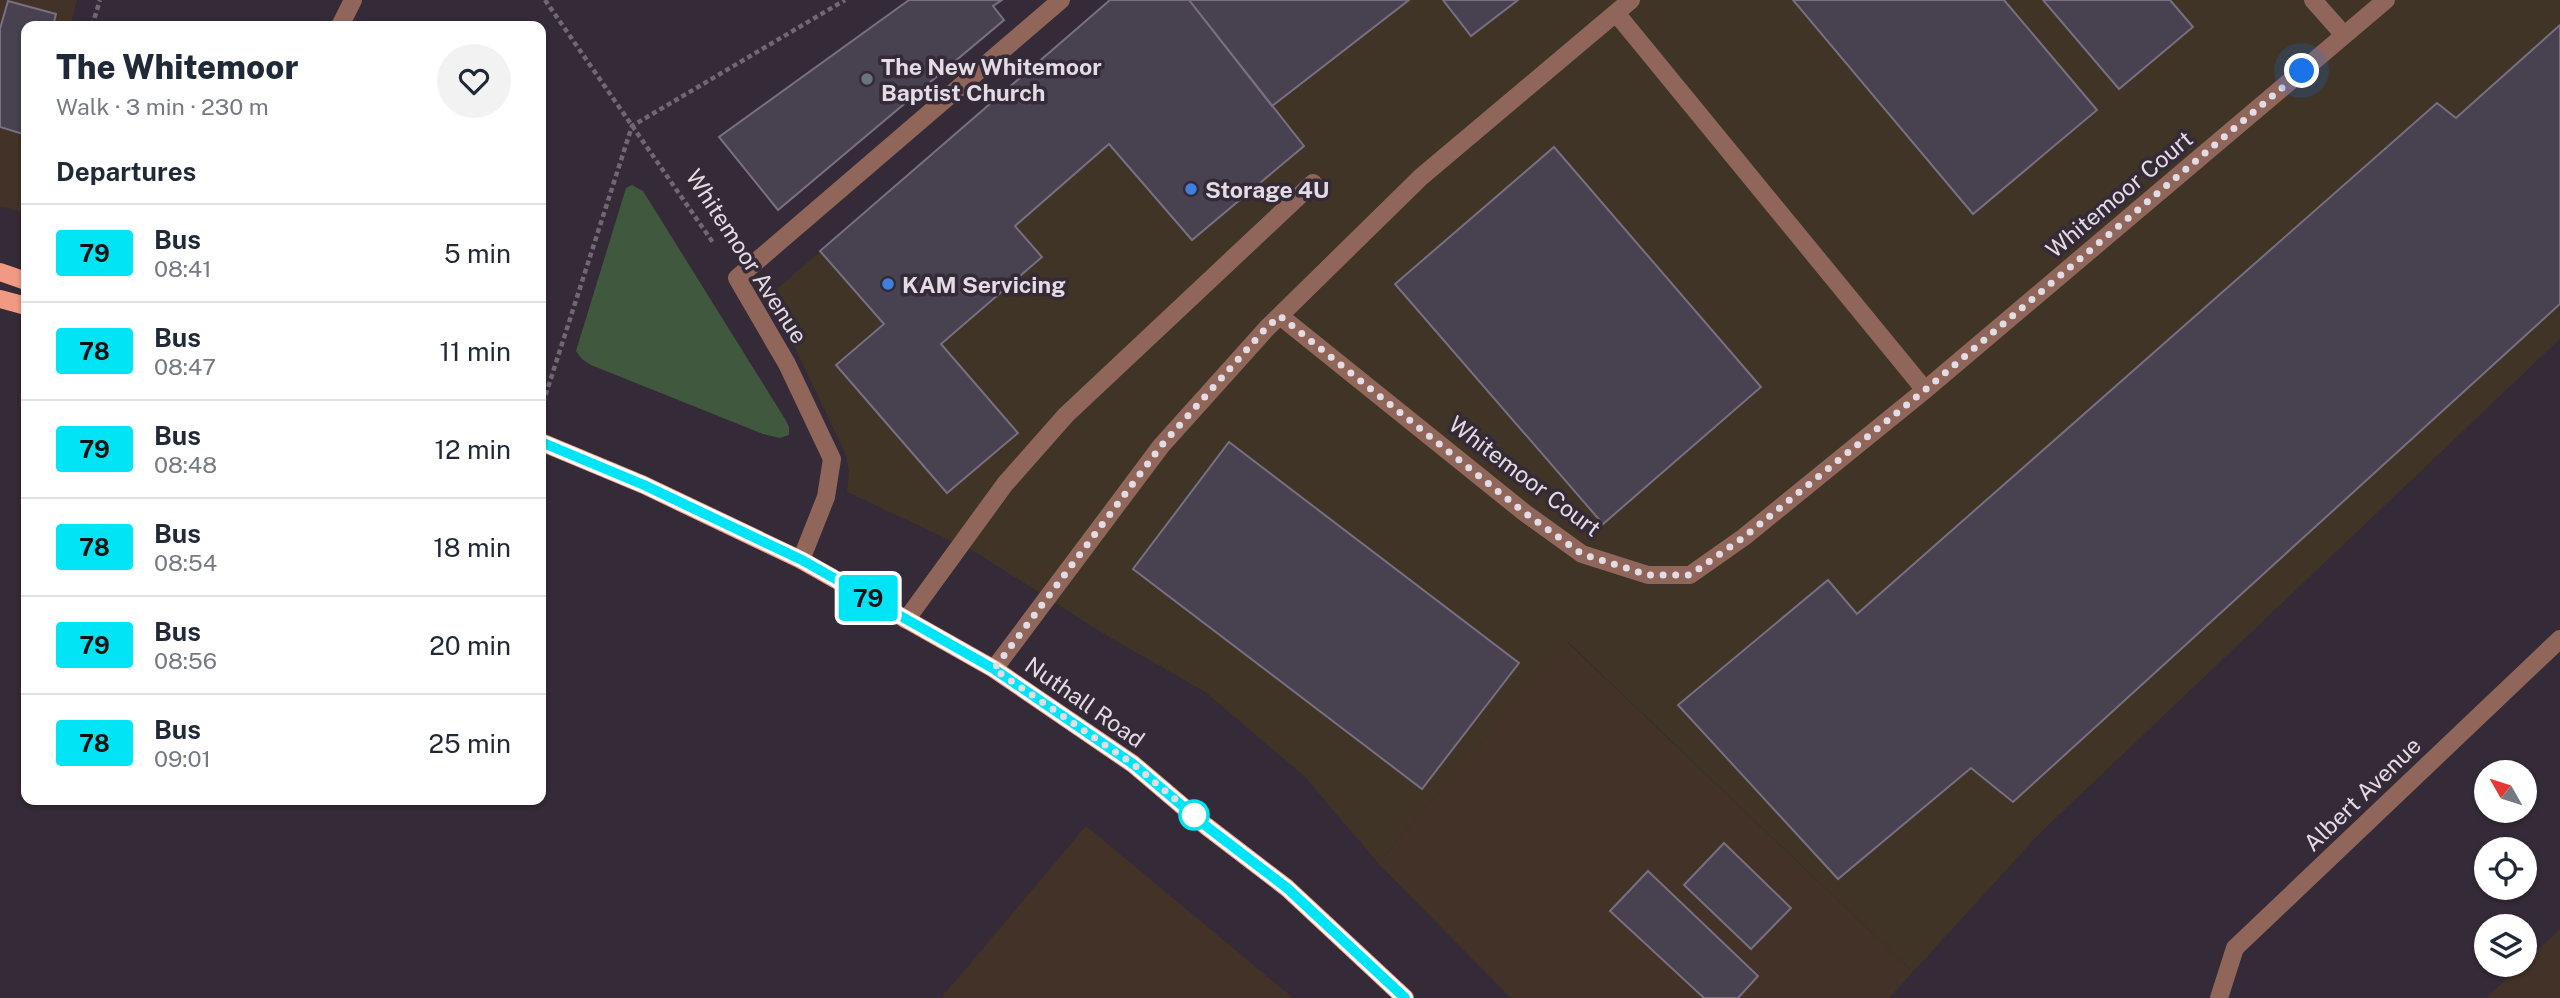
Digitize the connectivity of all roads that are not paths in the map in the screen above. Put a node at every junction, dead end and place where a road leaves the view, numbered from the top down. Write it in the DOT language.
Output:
graph roads {
  1 [pos="354,0"];
  2 [pos="1061,0"];
  3 [pos="1631,0"];
  4 [pos="2313,0"];
  5 [pos="2386,0"];
  6 [pos="1616,13"];
  7 [pos="343,21"];
  8 [pos="2344,35"];
  9 [pos="1312,183"];
  10 [pos="0,272"];
  11 [pos="21,279"];
  12 [pos="0,299"];
  13 [pos="21,305"];
  14 [pos="1280,316"];
  15 [pos="1925,390"];
  16 [pos="546,444"];
  17 [pos="802,560"];
  18 [pos="906,620"];
  19 [pos="2560,639"];
  20 [pos="994,669"];
  21 [pos="1405,998"];
  22 [pos="2220,998"];
  1 -- 7 [label="street"];
  2 -- 17 [label="street, Whitemoor Avenue"];
  3 -- 6 [label="street"];
  4 -- 8 [label="street"];
  5 -- 8 [label="street, Whitemoor Court"];
  6 -- 14 [label="street"];
  6 -- 15 [label="street"];
  8 -- 15 [label="street, Whitemoor Court"];
  9 -- 18 [label="street"];
  10 -- 11 [label="main road"];
  12 -- 13 [label="main road"];
  14 -- 15 [label="street, Whitemoor Court"];
  14 -- 20 [label="street"];
  16 -- 17 [label="main road, Nuthall Road"];
  17 -- 18 [label="main road, Nuthall Road"];
  18 -- 20 [label="main road, Nuthall Road"];
  19 -- 22 [label="street, Albert Avenue"];
  20 -- 21 [label="main road, Nuthall Road"];
}
